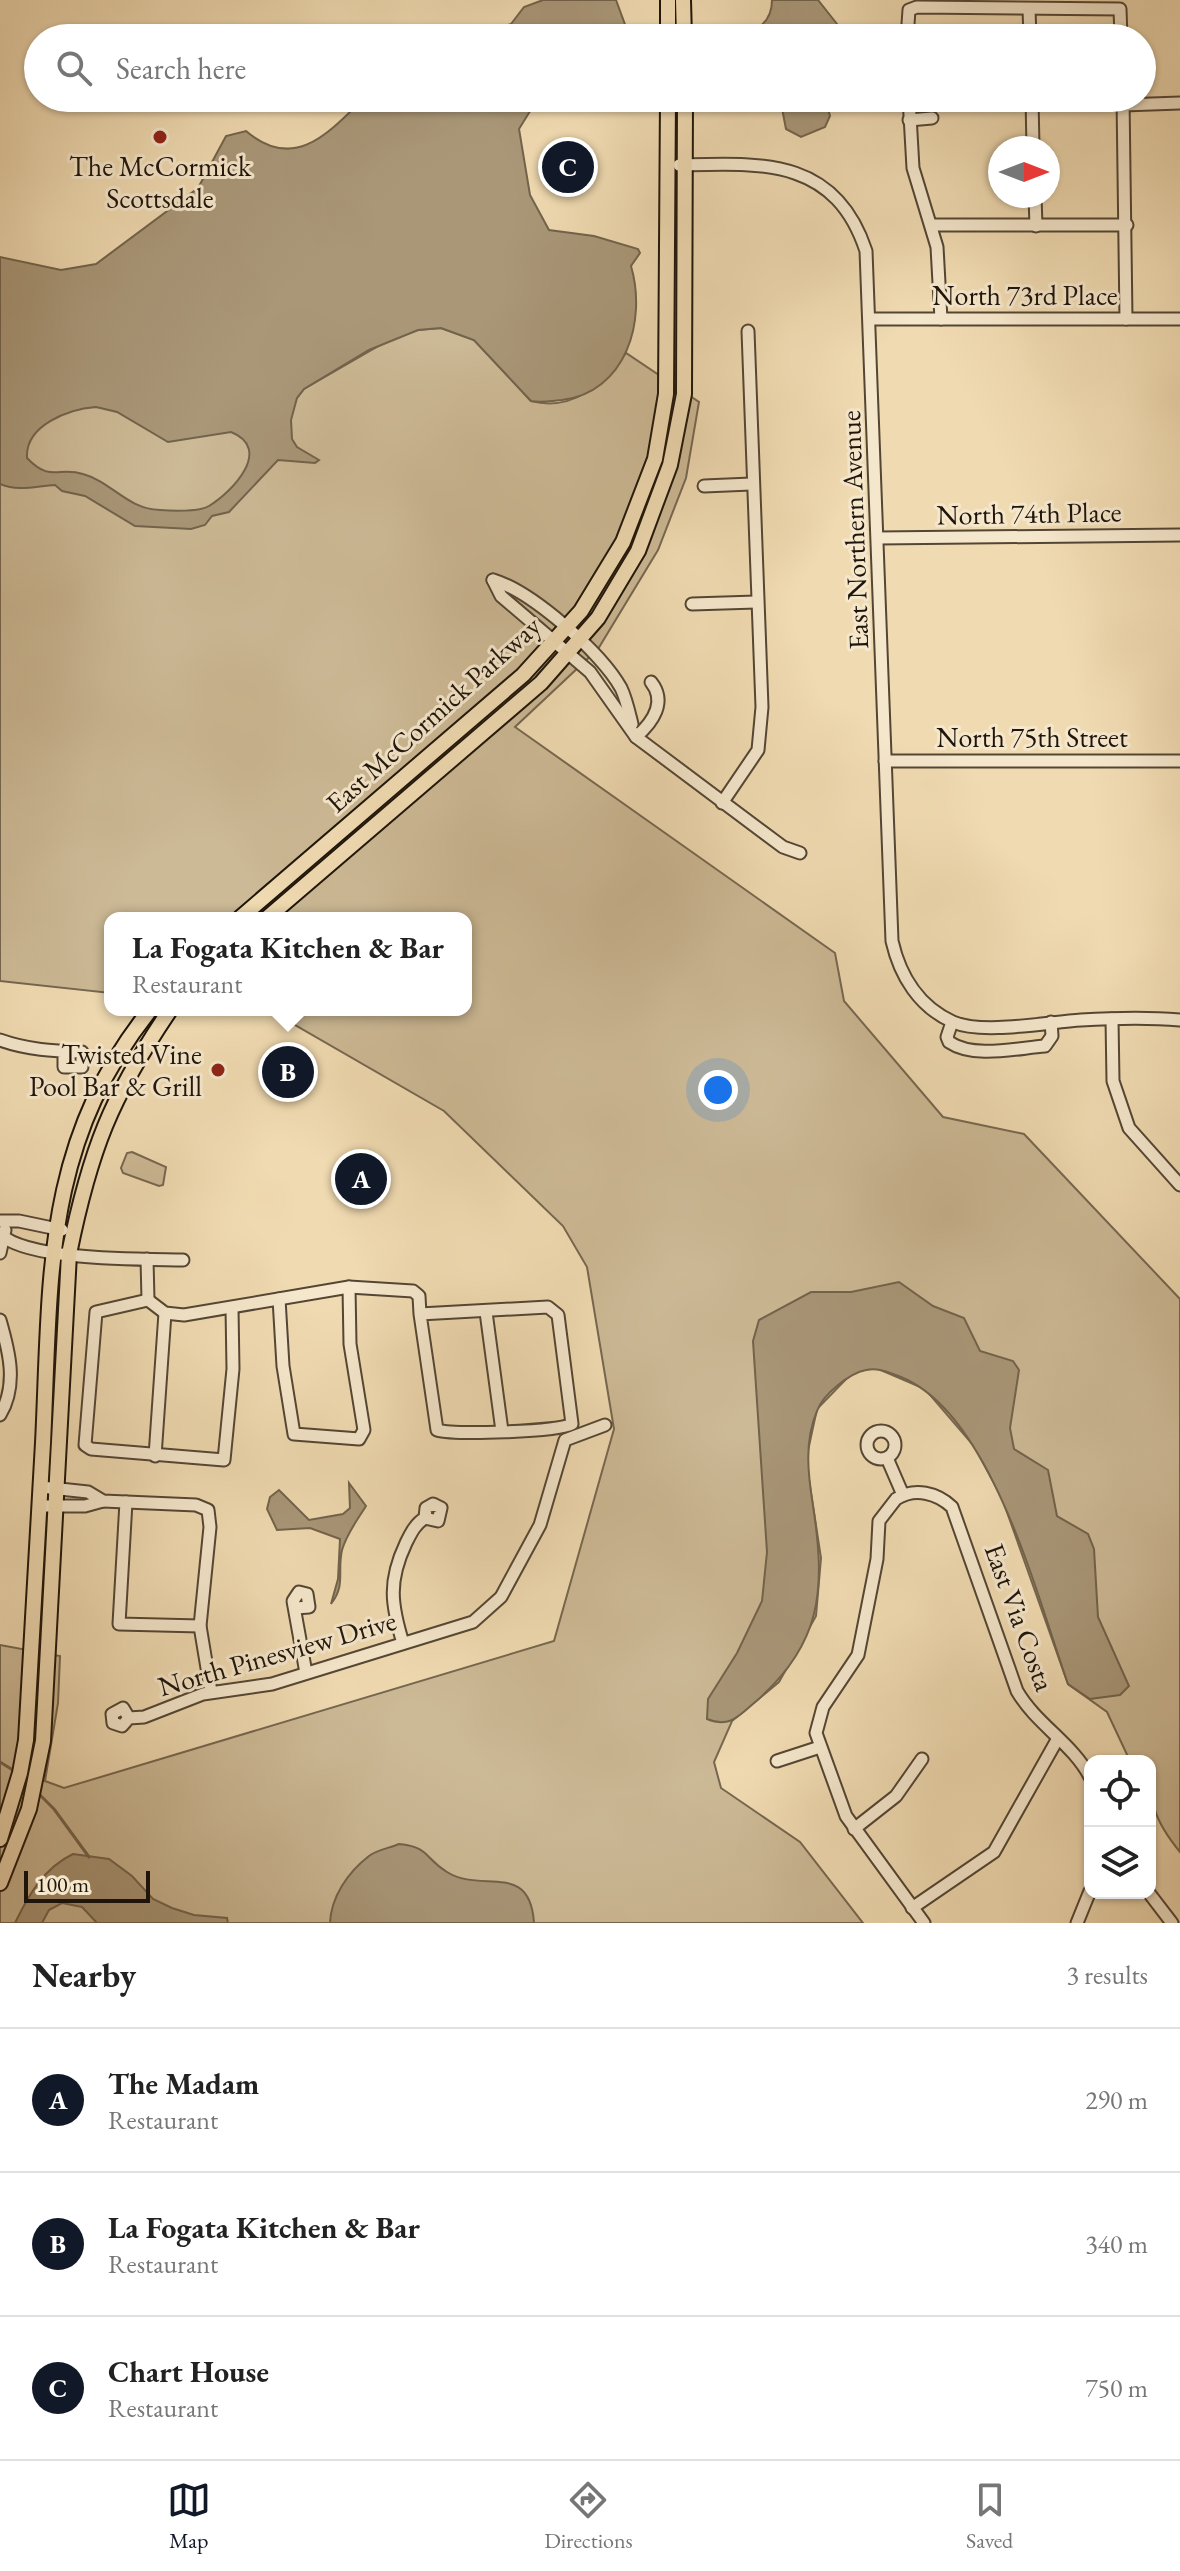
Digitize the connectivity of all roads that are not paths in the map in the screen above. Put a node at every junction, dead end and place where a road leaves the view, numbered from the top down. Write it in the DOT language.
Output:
graph roads {
  1 [pos="668,0"];
  2 [pos="683,0"];
  3 [pos="1029,9"];
  4 [pos="668,24"];
  5 [pos="684,24"];
  6 [pos="908,24"];
  7 [pos="1030,24"];
  8 [pos="1121,24"];
  9 [pos="1156,103"];
  10 [pos="1180,103"];
  11 [pos="668,112"];
  12 [pos="685,112"];
  13 [pos="909,112"];
  14 [pos="1032,112"];
  15 [pos="1123,112"];
  16 [pos="932,118"];
  17 [pos="909,120"];
  18 [pos="1033,136"];
  19 [pos="669,165"];
  20 [pos="686,165"];
  21 [pos="1035,208"];
  22 [pos="932,225"];
  23 [pos="1127,225"];
  24 [pos="1036,226"];
  25 [pos="871,319"];
  26 [pos="941,319"];
  27 [pos="1126,319"];
  28 [pos="1180,319"];
  29 [pos="748,331"];
  30 [pos="655,459"];
  31 [pos="670,465"];
  32 [pos="751,484"];
  33 [pos="704,486"];
  34 [pos="1180,535"];
  35 [pos="878,538"];
  36 [pos="756,602"];
  37 [pos="692,604"];
  38 [pos="561,635"];
  39 [pos="574,647"];
  40 [pos="651,682"];
  41 [pos="636,737"];
  42 [pos="885,761"];
  43 [pos="1180,761"];
  44 [pos="722,803"];
  45 [pos="800,853"];
  46 [pos="247,912"];
  47 [pos="274,912"];
  48 [pos="145,1016"];
  49 [pos="165,1016"];
  50 [pos="1112,1019"];
  51 [pos="1180,1020"];
  52 [pos="952,1022"];
  53 [pos="1051,1022"];
  54 [pos="0,1040"];
  55 [pos="64,1052"];
  56 [pos="1180,1185"];
  57 [pos="4,1221"];
  58 [pos="56,1228"];
  59 [pos="73,1232"];
  60 [pos="2,1236"];
  61 [pos="51,1250"];
  62 [pos="0,1253"];
  63 [pos="69,1254"];
  64 [pos="147,1259"];
  65 [pos="183,1260"];
  66 [pos="349,1287"];
  67 [pos="279,1299"];
  68 [pos="148,1300"];
  69 [pos="232,1308"];
  70 [pos="486,1312"];
  71 [pos="165,1313"];
  72 [pos="420,1314"];
  73 [pos="0,1320"];
  74 [pos="0,1415"];
  75 [pos="605,1425"];
  76 [pos="502,1431"];
  77 [pos="155,1456"];
  78 [pos="887,1458"];
  79 [pos="41,1487"];
  80 [pos="58,1488"];
  81 [pos="903,1495"];
  82 [pos="103,1501"];
  83 [pos="126,1502"];
  84 [pos="40,1506"];
  85 [pos="57,1506"];
  86 [pos="425,1518"];
  87 [pos="296,1608"];
  88 [pos="200,1626"];
  89 [pos="403,1643"];
  90 [pos="306,1673"];
  91 [pos="211,1692"];
  92 [pos="129,1718"];
  93 [pos="1057,1740"];
  94 [pos="820,1747"];
  95 [pos="922,1759"];
  96 [pos="777,1761"];
  97 [pos="1084,1770"];
  98 [pos="854,1829"];
  99 [pos="0,1839"];
  100 [pos="0,1883"];
  101 [pos="1087,1899"];
  102 [pos="1154,1899"];
  103 [pos="912,1908"];
  104 [pos="924,1923"];
  105 [pos="1077,1923"];
  106 [pos="1172,1923"];
  1 -- 4 [label="main road"];
  2 -- 5 [label="main road"];
  3 -- 6 [label="street"];
  3 -- 7 [label="street"];
  3 -- 8 [label="street"];
  9 -- 10 [label="street"];
  11 -- 19 [label="main road, East McCormick Parkway"];
  12 -- 20 [label="main road, East McCormick Parkway"];
  13 -- 17 [label="street"];
  14 -- 18 [label="street"];
  15 -- 23 [label="street"];
  16 -- 17 [label="street"];
  17 -- 22 [label="street"];
  19 -- 20 [label="street, East Northern Avenue"];
  19 -- 30 [label="main road, East McCormick Parkway"];
  20 -- 25 [label="street, East Northern Avenue"];
  20 -- 31 [label="main road, East McCormick Parkway"];
  21 -- 24 [label="street"];
  22 -- 24 [label="street"];
  22 -- 26 [label="street"];
  23 -- 24 [label="street"];
  23 -- 27 [label="street"];
  25 -- 26 [label="street, North 73rd Place"];
  25 -- 35 [label="street, East Northern Avenue"];
  26 -- 27 [label="street, North 73rd Place"];
  27 -- 28 [label="street, North 73rd Place"];
  29 -- 32 [label="street"];
  30 -- 31 [label="main road"];
  30 -- 38 [label="main road, East McCormick Parkway"];
  31 -- 39 [label="main road, East McCormick Parkway"];
  32 -- 33 [label="street"];
  32 -- 36 [label="street"];
  34 -- 35 [label="street, North 74th Place"];
  35 -- 42 [label="street, East Northern Avenue"];
  36 -- 37 [label="street"];
  36 -- 44 [label="street"];
  38 -- 38 [label="street"];
  38 -- 39 [label="street"];
  38 -- 46 [label="main road, East McCormick Parkway"];
  39 -- 41 [label="street"];
  39 -- 47 [label="main road, East McCormick Parkway"];
  40 -- 41 [label="street"];
  41 -- 44 [label="street"];
  42 -- 43 [label="street, North 75th Street"];
  42 -- 52 [label="street, East Northern Avenue"];
  44 -- 45 [label="street"];
  48 -- 58 [label="main road"];
  49 -- 59 [label="main road"];
  50 -- 51 [label="street"];
  50 -- 53 [label="street"];
  50 -- 56 [label="street"];
  52 -- 53 [label="street"];
  52 -- 53 [label="street"];
  54 -- 55 [label="street"];
  57 -- 58 [label="street"];
  57 -- 60 [label="street"];
  58 -- 59 [label="street"];
  58 -- 61 [label="main road"];
  59 -- 63 [label="main road"];
  60 -- 61 [label="street"];
  60 -- 62 [label="street"];
  61 -- 63 [label="street"];
  61 -- 79 [label="main road"];
  63 -- 64 [label="street"];
  63 -- 80 [label="main road"];
  64 -- 65 [label="street"];
  64 -- 68 [label="street"];
  66 -- 67 [label="street"];
  66 -- 67 [label="street"];
  66 -- 72 [label="street"];
  67 -- 69 [label="street"];
  68 -- 71 [label="street"];
  68 -- 77 [label="street"];
  69 -- 71 [label="street"];
  69 -- 77 [label="street"];
  70 -- 72 [label="street"];
  70 -- 76 [label="street"];
  70 -- 76 [label="street"];
  71 -- 77 [label="street"];
  72 -- 76 [label="street"];
  73 -- 74 [label="street"];
  75 -- 89 [label="street, North Pinesview Drive"];
  78 -- 81 [label="street"];
  79 -- 80 [label="street"];
  79 -- 84 [label="main road"];
  80 -- 82 [label="street"];
  80 -- 85 [label="main road"];
  81 -- 93 [label="street, East Via Costa"];
  81 -- 94 [label="street"];
  82 -- 83 [label="street"];
  82 -- 85 [label="street"];
  83 -- 88 [label="street"];
  83 -- 88 [label="street"];
  84 -- 85 [label="street"];
  84 -- 99 [label="main road"];
  85 -- 100 [label="main road"];
  86 -- 89 [label="street"];
  87 -- 90 [label="street"];
  88 -- 91 [label="street"];
  89 -- 90 [label="street, North Pinesview Drive"];
  90 -- 91 [label="street, North Pinesview Drive"];
  91 -- 92 [label="street, North Pinesview Drive"];
  93 -- 97 [label="street, East Via Costa"];
  93 -- 103 [label="street"];
  94 -- 96 [label="street"];
  94 -- 98 [label="street"];
  95 -- 98 [label="street"];
  98 -- 103 [label="street"];
  101 -- 105 [label="street"];
  102 -- 106 [label="street"];
  103 -- 104 [label="street"];
}
